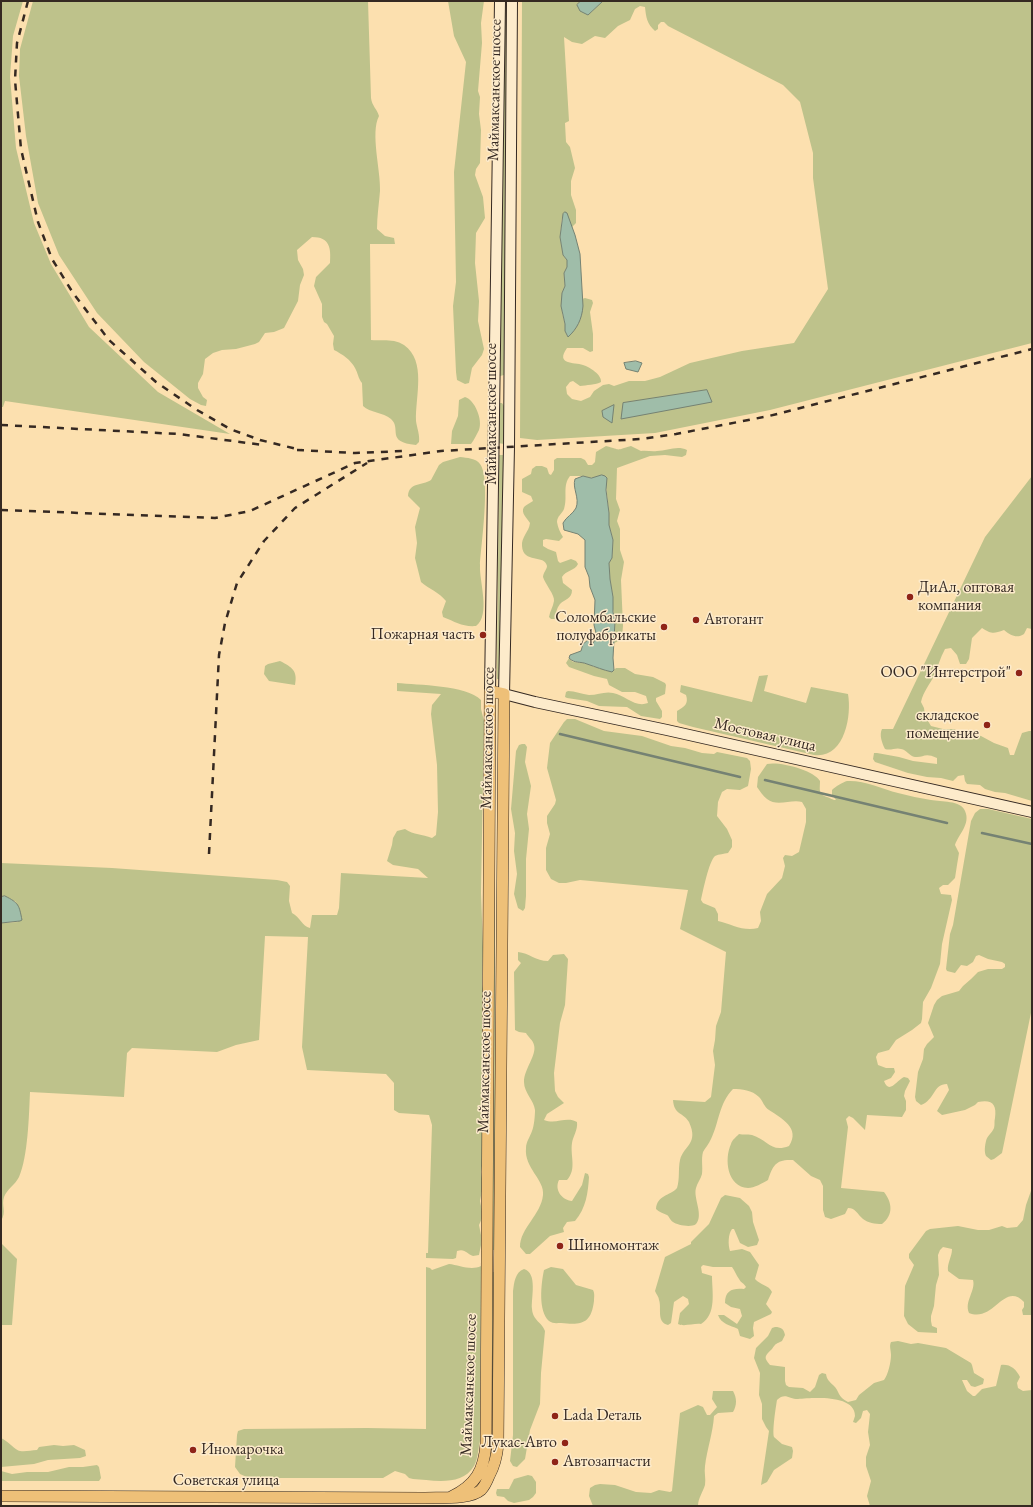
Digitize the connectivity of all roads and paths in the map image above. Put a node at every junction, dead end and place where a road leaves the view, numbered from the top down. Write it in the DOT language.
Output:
graph roads {
  1 [pos="500,1"];
  2 [pos="512,1"];
  3 [pos="490,691"];
  4 [pos="504,694"];
  5 [pos="1032,812"];
  6 [pos="1,1496"];
  7 [pos="452,1497"];
  8 [pos="227,1502"];
  1 -- 3 [label="main road, Маймаксанское шоссе"];
  2 -- 4 [label="main road, Маймаксанское шоссе"];
  3 -- 4 [label="main road, Мостовая улица"];
  3 -- 7 [label="main road, Маймаксанское шоссе"];
  4 -- 5 [label="main road, Мостовая улица"];
  4 -- 7 [label="main road, Маймаксанское шоссе"];
  6 -- 8 [label="main road, Советская улица"];
  7 -- 8 [label="main road, Советская улица"];
}
